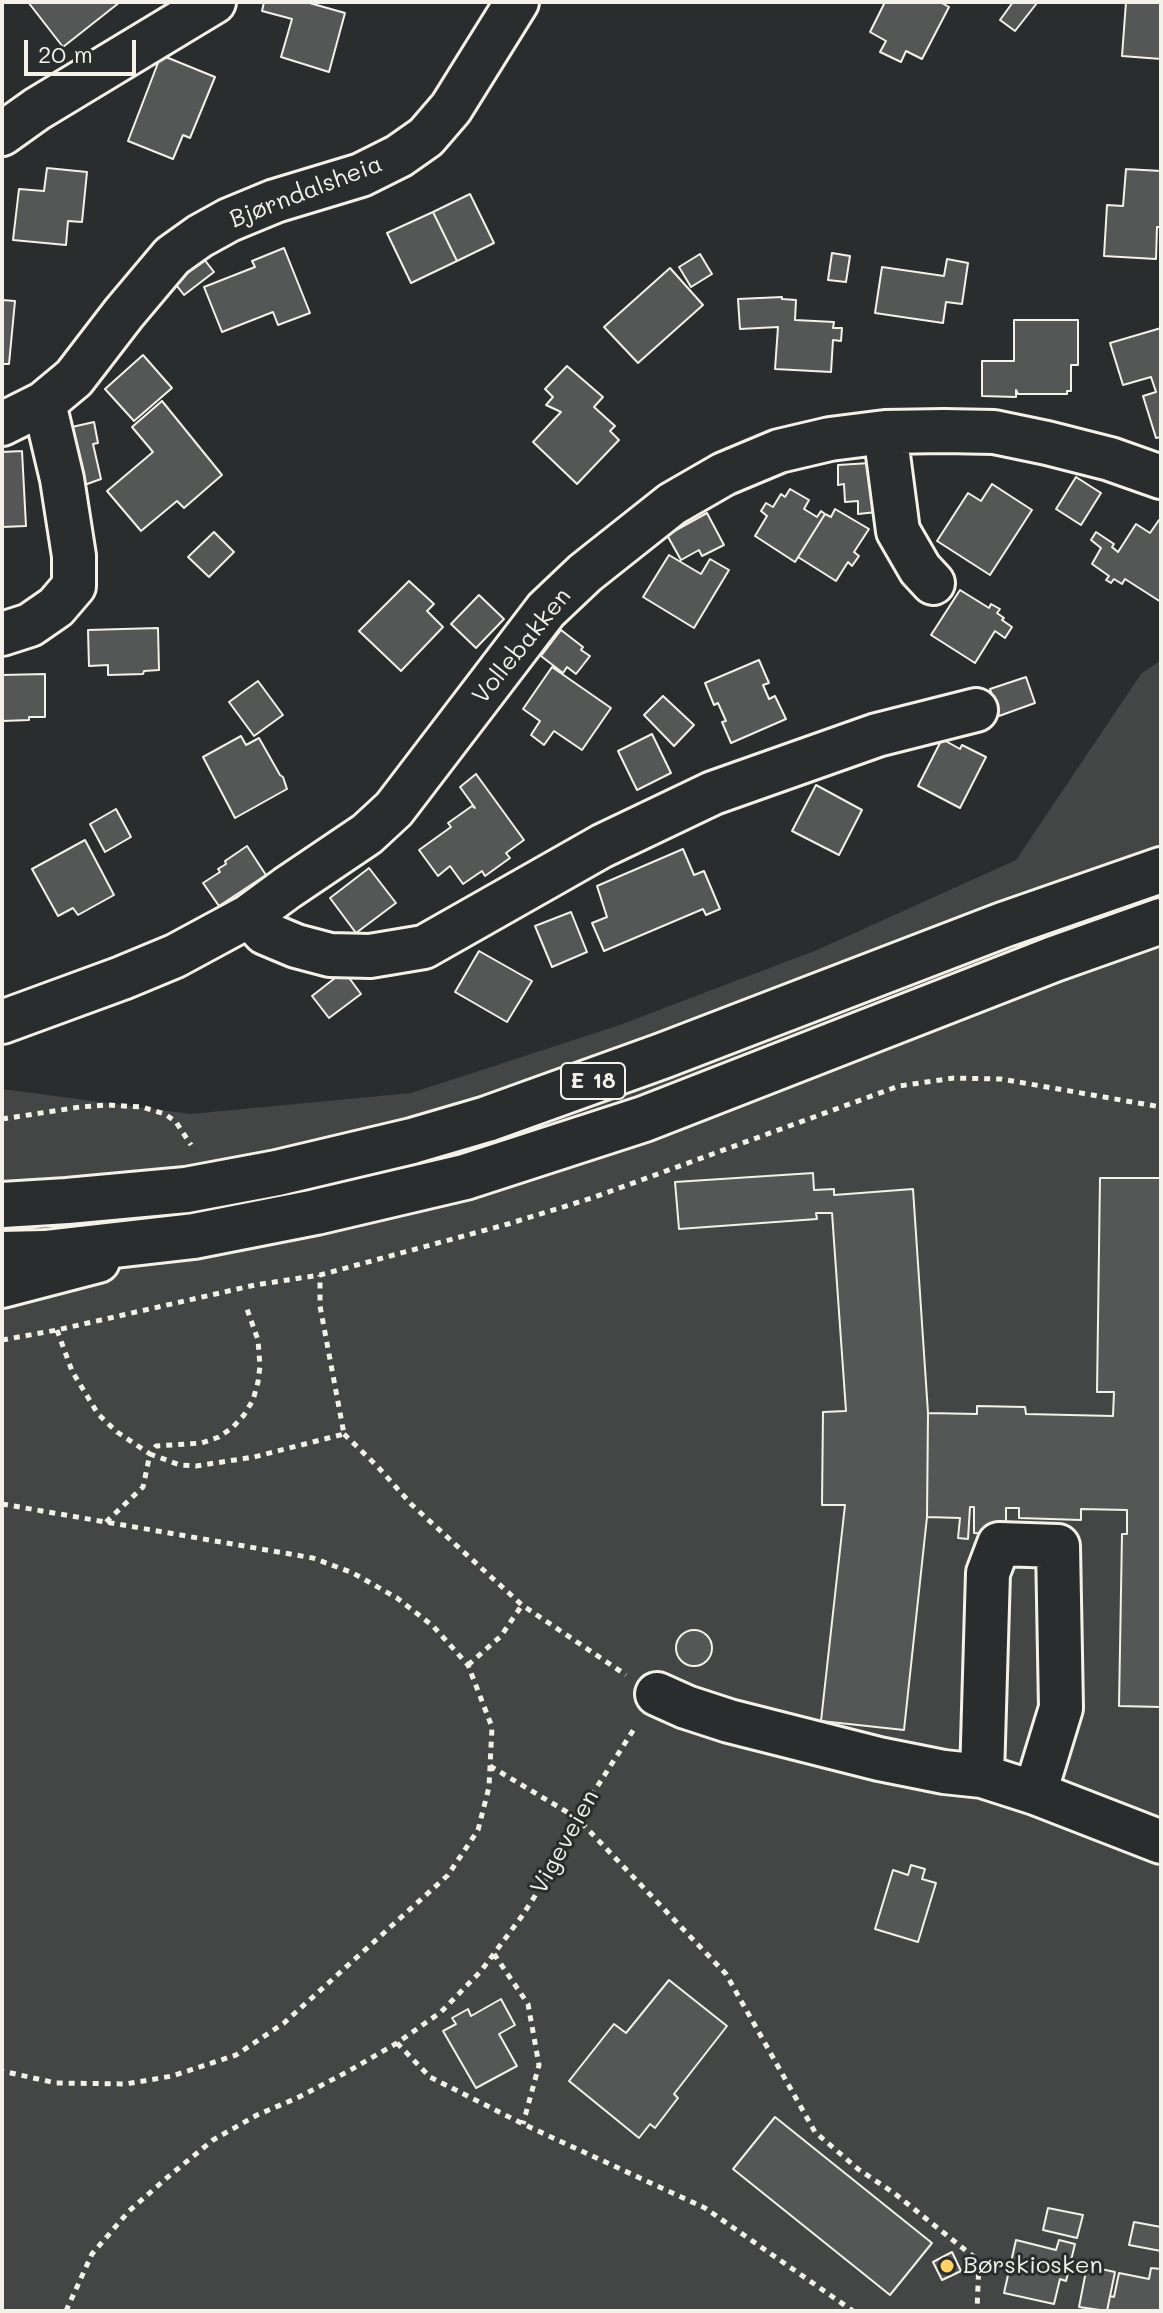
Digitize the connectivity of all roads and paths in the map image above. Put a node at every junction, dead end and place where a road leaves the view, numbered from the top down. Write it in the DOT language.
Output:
graph roads {
  1 [pos="214,2"];
  2 [pos="517,2"];
  3 [pos="2,134"];
  4 [pos="44,403"];
  5 [pos="2,424"];
  6 [pos="885,432"];
  7 [pos="1161,477"];
  8 [pos="933,583"];
  9 [pos="2,634"];
  10 [pos="976,710"];
  11 [pos="1161,870"];
  12 [pos="249,916"];
  13 [pos="1161,921"];
  14 [pos="2,1022"];
  15 [pos="1161,1107"];
  16 [pos="2,1119"];
  17 [pos="191,1145"];
  18 [pos="2,1205"];
  19 [pos="194,1236"];
  20 [pos="2,1254"];
  21 [pos="320,1275"];
  22 [pos="2,1286"];
  23 [pos="247,1309"];
  24 [pos="57,1330"];
  25 [pos="2,1340"];
  26 [pos="344,1434"];
  27 [pos="150,1454"];
  28 [pos="2,1504"];
  29 [pos="106,1522"];
  30 [pos="522,1605"];
  31 [pos="468,1665"];
  32 [pos="657,1694"];
  33 [pos="490,1766"];
  34 [pos="982,1776"];
  35 [pos="1035,1793"];
  36 [pos="577,1818"];
  37 [pos="1161,1842"];
  38 [pos="494,1954"];
  39 [pos="397,2043"];
  40 [pos="2,2071"];
  41 [pos="523,2124"];
  42 [pos="66,2311"];
  43 [pos="853,2311"];
  44 [pos="977,2311"];
  1 -- 3 [label="street"];
  2 -- 4 [label="street, Bjørndalsheia"];
  4 -- 5 [label="street, Bjørndalsheia"];
  4 -- 9 [label="street"];
  6 -- 7 [label="street, Vollebakken"];
  6 -- 8 [label="street"];
  6 -- 12 [label="street, Vollebakken"];
  10 -- 12 [label="street"];
  11 -- 18 [label="highway, E 18"];
  12 -- 14 [label="street, Vollebakken"];
  13 -- 19 [label="highway, E 18"];
  15 -- 21 [label="path"];
  16 -- 17 [label="path"];
  19 -- 20 [label="highway, E 18"];
  19 -- 22 [label="street"];
  21 -- 24 [label="path"];
  21 -- 26 [label="path"];
  23 -- 27 [label="path"];
  24 -- 25 [label="path"];
  24 -- 27 [label="path"];
  26 -- 27 [label="path"];
  26 -- 30 [label="path"];
  27 -- 29 [label="path"];
  28 -- 29 [label="path"];
  29 -- 31 [label="path"];
  30 -- 31 [label="path"];
  30 -- 32 [label="path"];
  31 -- 33 [label="path"];
  32 -- 34 [label="street"];
  32 -- 36 [label="path, Vigeveien"];
  33 -- 36 [label="path"];
  33 -- 40 [label="path"];
  34 -- 35 [label="street"];
  34 -- 35 [label="street"];
  35 -- 37 [label="street"];
  36 -- 38 [label="path, Vigeveien"];
  36 -- 44 [label="path"];
  38 -- 39 [label="path, Vigeveien"];
  38 -- 41 [label="path"];
  39 -- 41 [label="path"];
  39 -- 42 [label="path, Vigeveien"];
  41 -- 43 [label="path"];
}
